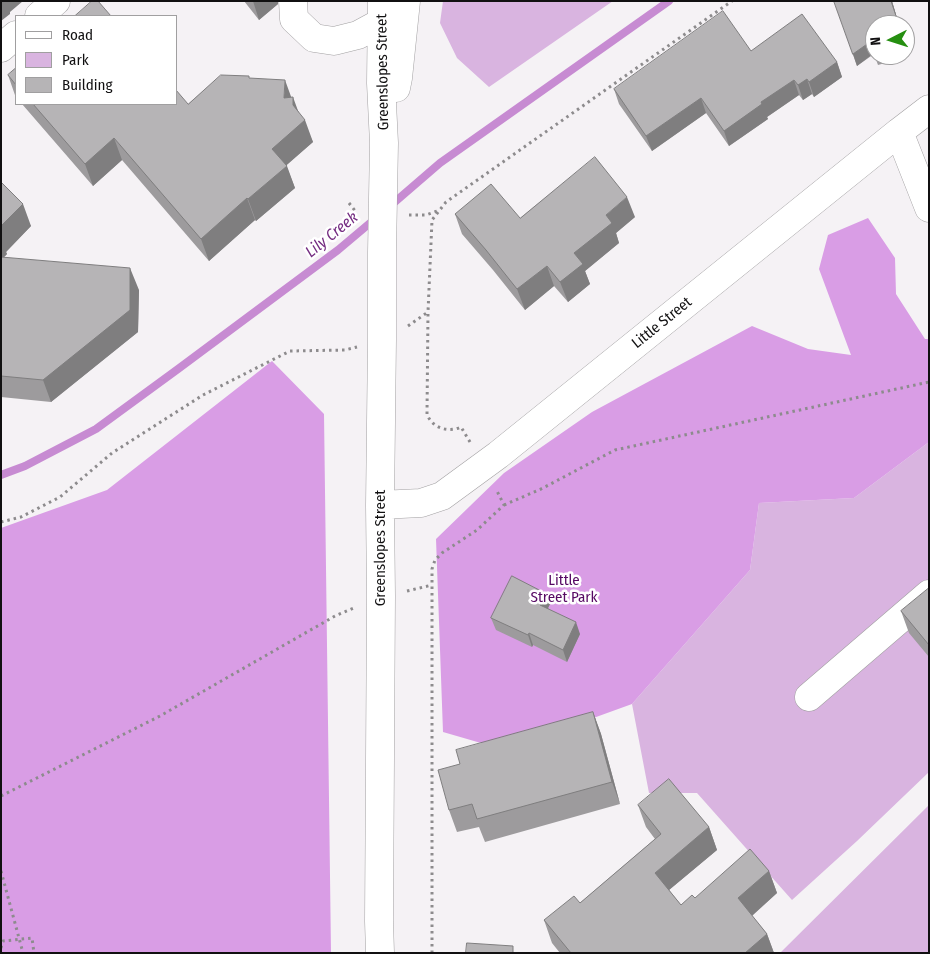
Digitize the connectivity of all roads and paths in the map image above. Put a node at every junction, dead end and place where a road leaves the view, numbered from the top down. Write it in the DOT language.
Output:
graph roads {
  1 [pos="56,1"];
  2 [pos="293,1"];
  3 [pos="406,1"];
  4 [pos="732,1"];
  5 [pos="384,8"];
  6 [pos="39,15"];
  7 [pos="15,36"];
  8 [pos="1,48"];
  9 [pos="929,108"];
  10 [pos="899,132"];
  11 [pos="384,143"];
  12 [pos="929,208"];
  13 [pos="428,312"];
  14 [pos="405,328"];
  15 [pos="345,350"];
  16 [pos="929,382"];
  17 [pos="471,443"];
  18 [pos="500,497"];
  19 [pos="380,505"];
  20 [pos="504,505"];
  21 [pos="1,522"];
  22 [pos="929,594"];
  23 [pos="381,596"];
  24 [pos="810,697"];
  25 [pos="1,796"];
  26 [pos="1,871"];
  27 [pos="19,940"];
  28 [pos="1,948"];
  29 [pos="23,953"];
  30 [pos="34,953"];
  31 [pos="380,953"];
  32 [pos="432,953"];
  1 -- 6 [label="street"];
  2 -- 5 [label="street"];
  3 -- 11 [label="street, Greenslopes Street"];
  4 -- 13 [label="path"];
  5 -- 11 [label="street, Greenslopes Street"];
  7 -- 8 [label="street"];
  9 -- 10 [label="street, Little Street"];
  10 -- 12 [label="street"];
  10 -- 19 [label="street, Little Street"];
  11 -- 19 [label="street, Greenslopes Street"];
  13 -- 14 [label="path"];
  13 -- 17 [label="path"];
  15 -- 21 [label="path"];
  16 -- 20 [label="path"];
  18 -- 20 [label="path"];
  19 -- 23 [label="street, Greenslopes Street"];
  20 -- 32 [label="path"];
  22 -- 24 [label="street"];
  23 -- 25 [label="path"];
  23 -- 31 [label="street, Greenslopes Street"];
  26 -- 27 [label="path"];
  27 -- 28 [label="path"];
  27 -- 29 [label="path"];
  27 -- 30 [label="path"];
}
